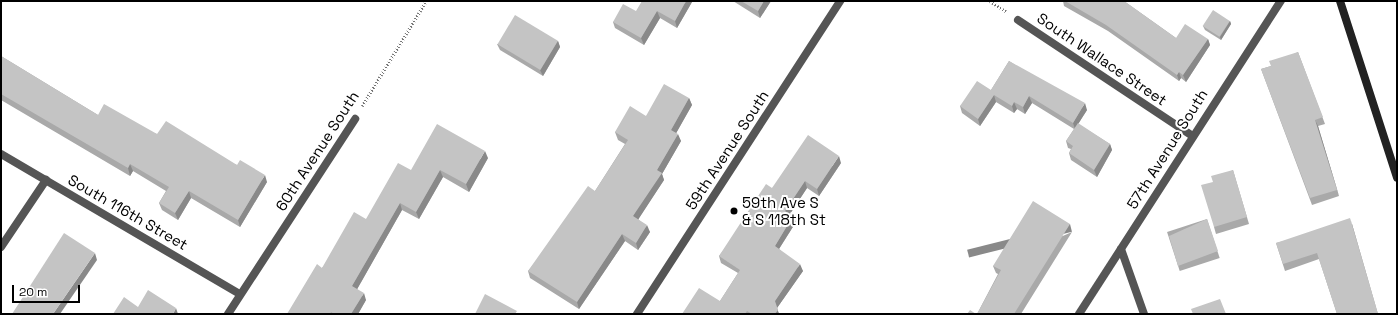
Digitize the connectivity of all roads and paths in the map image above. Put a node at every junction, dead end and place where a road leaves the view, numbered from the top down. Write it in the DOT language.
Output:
graph roads {
  1 [pos="426,1"];
  2 [pos="840,1"];
  3 [pos="1280,1"];
  4 [pos="1340,1"];
  5 [pos="1018,20"];
  6 [pos="355,119"];
  7 [pos="1191,135"];
  8 [pos="1,154"];
  9 [pos="1397,178"];
  10 [pos="46,180"];
  11 [pos="1,247"];
  12 [pos="1121,249"];
  13 [pos="240,294"];
  14 [pos="228,314"];
  15 [pos="637,314"];
  16 [pos="1079,314"];
  17 [pos="1144,314"];
  1 -- 6 [label="path, 60th Avenue South"];
  2 -- 15 [label="street, 59th Avenue South"];
  3 -- 7 [label="street, 57th Avenue South"];
  4 -- 9 [label="street"];
  5 -- 7 [label="street, South Wallace Street"];
  6 -- 13 [label="street, 60th Avenue South"];
  7 -- 12 [label="street, 57th Avenue South"];
  8 -- 10 [label="street, South 116th Street"];
  10 -- 11 [label="street"];
  10 -- 13 [label="street, South 116th Street"];
  12 -- 16 [label="street, 57th Avenue South"];
  12 -- 17 [label="street"];
  13 -- 14 [label="street, 60th Avenue South"];
}
